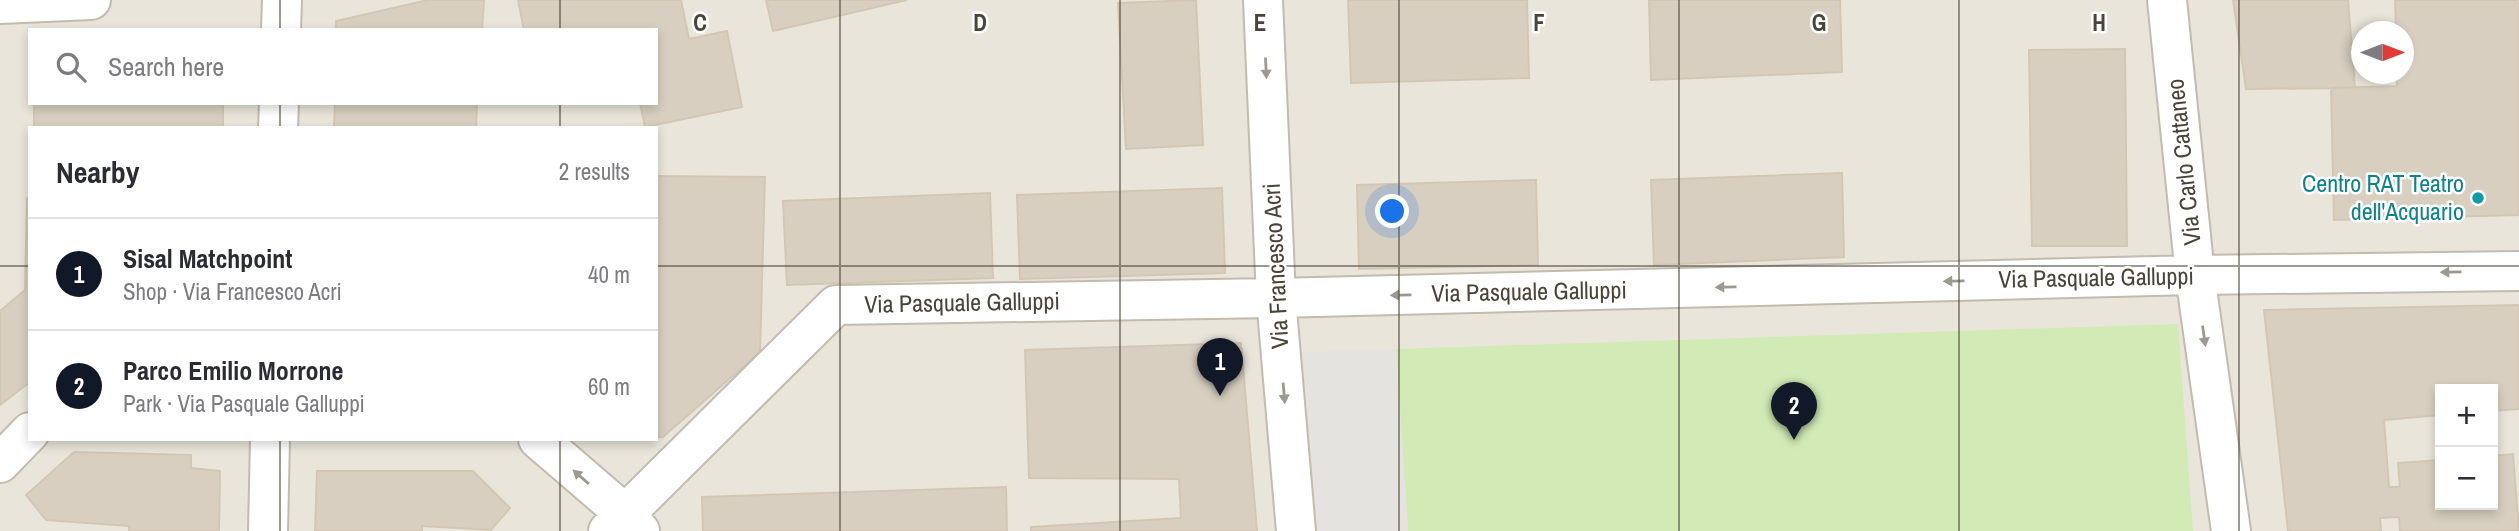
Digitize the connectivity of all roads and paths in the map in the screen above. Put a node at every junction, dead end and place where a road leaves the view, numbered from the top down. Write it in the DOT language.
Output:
graph roads {
  1 [pos="91,0"];
  2 [pos="282,0"];
  3 [pos="1263,0"];
  4 [pos="2166,0"];
  5 [pos="0,4"];
  6 [pos="281,28"];
  7 [pos="279,105"];
  8 [pos="278,126"];
  9 [pos="2519,271"];
  10 [pos="2196,275"];
  11 [pos="1276,298"];
  12 [pos="28,434"];
  13 [pos="270,441"];
  14 [pos="540,441"];
  15 [pos="0,463"];
  16 [pos="624,525"];
  17 [pos="268,531"];
  18 [pos="1296,531"];
  19 [pos="2231,531"];
  1 -- 5 [label="street"];
  2 -- 6 [label="street"];
  3 -- 11 [label="street, Via Francesco Acri, one-way"];
  4 -- 10 [label="street, Via Carlo Cattaneo"];
  7 -- 8 [label="street"];
  9 -- 10 [label="street, Via Pasquale Galluppi, one-way"];
  10 -- 11 [label="street, Via Pasquale Galluppi, one-way"];
  10 -- 19 [label="street, Via Carlo Cattaneo, one-way"];
  11 -- 16 [label="street, Via Pasquale Galluppi"];
  11 -- 18 [label="street, Via Francesco Acri, one-way"];
  12 -- 15 [label="street"];
  13 -- 17 [label="street"];
  16 -- 14 [label="street, one-way"];
}
